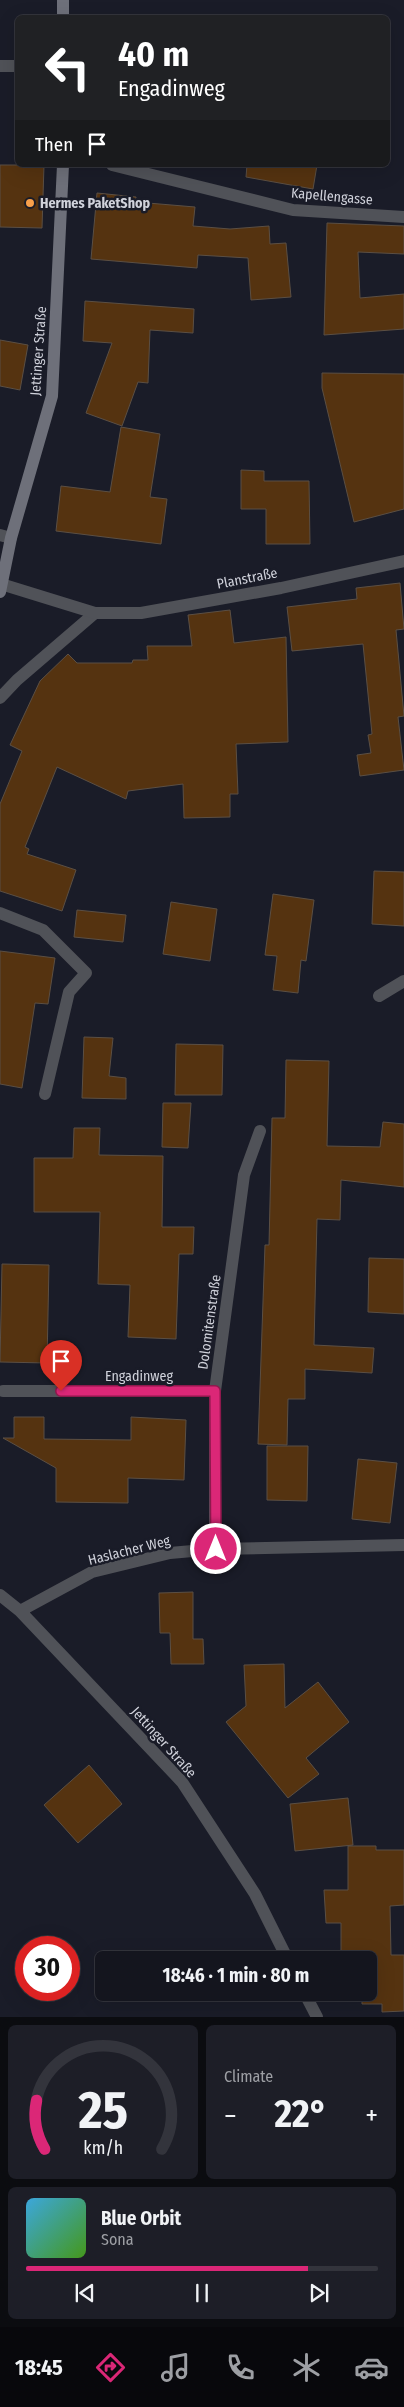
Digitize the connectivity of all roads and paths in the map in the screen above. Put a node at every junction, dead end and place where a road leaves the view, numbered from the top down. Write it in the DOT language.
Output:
graph roads {
  1 [pos="63,0"];
  2 [pos="63,15"];
  3 [pos="0,66"];
  4 [pos="15,66"];
  5 [pos="64,167"];
  6 [pos="120,167"];
  7 [pos="404,217"];
  8 [pos="6,536"];
  9 [pos="404,561"];
  10 [pos="1,588"];
  11 [pos="95,613"];
  12 [pos="0,698"];
  13 [pos="0,913"];
  14 [pos="404,980"];
  15 [pos="378,996"];
  16 [pos="45,1094"];
  17 [pos="260,1131"];
  18 [pos="3,1391"];
  19 [pos="215,1391"];
  20 [pos="404,1545"];
  21 [pos="216,1549"];
  22 [pos="0,1596"];
  23 [pos="20,1610"];
  24 [pos="284,1951"];
  25 [pos="308,2001"];
  26 [pos="316,2017"];
  1 -- 2 [label="main road"];
  3 -- 4 [label="street"];
  5 -- 8 [label="main road, Jettinger Straße"];
  6 -- 7 [label="street, Kapellengasse"];
  8 -- 10 [label="main road, Jettinger Straße"];
  9 -- 11 [label="street, Planstraße"];
  10 -- 11 [label="street, Planstraße"];
  11 -- 12 [label="street"];
  13 -- 16 [label="street"];
  14 -- 15 [label="street"];
  17 -- 19 [label="street, Dolomitenstraße"];
  18 -- 19 [label="street, Engadinweg"];
  19 -- 21 [label="street, Dolomitenstraße"];
  20 -- 21 [label="street, Haslacher Weg"];
  21 -- 23 [label="street, Haslacher Weg"];
  22 -- 23 [label="street, Jettinger Straße"];
  23 -- 24 [label="street, Jettinger Straße"];
  25 -- 26 [label="street"];
}
